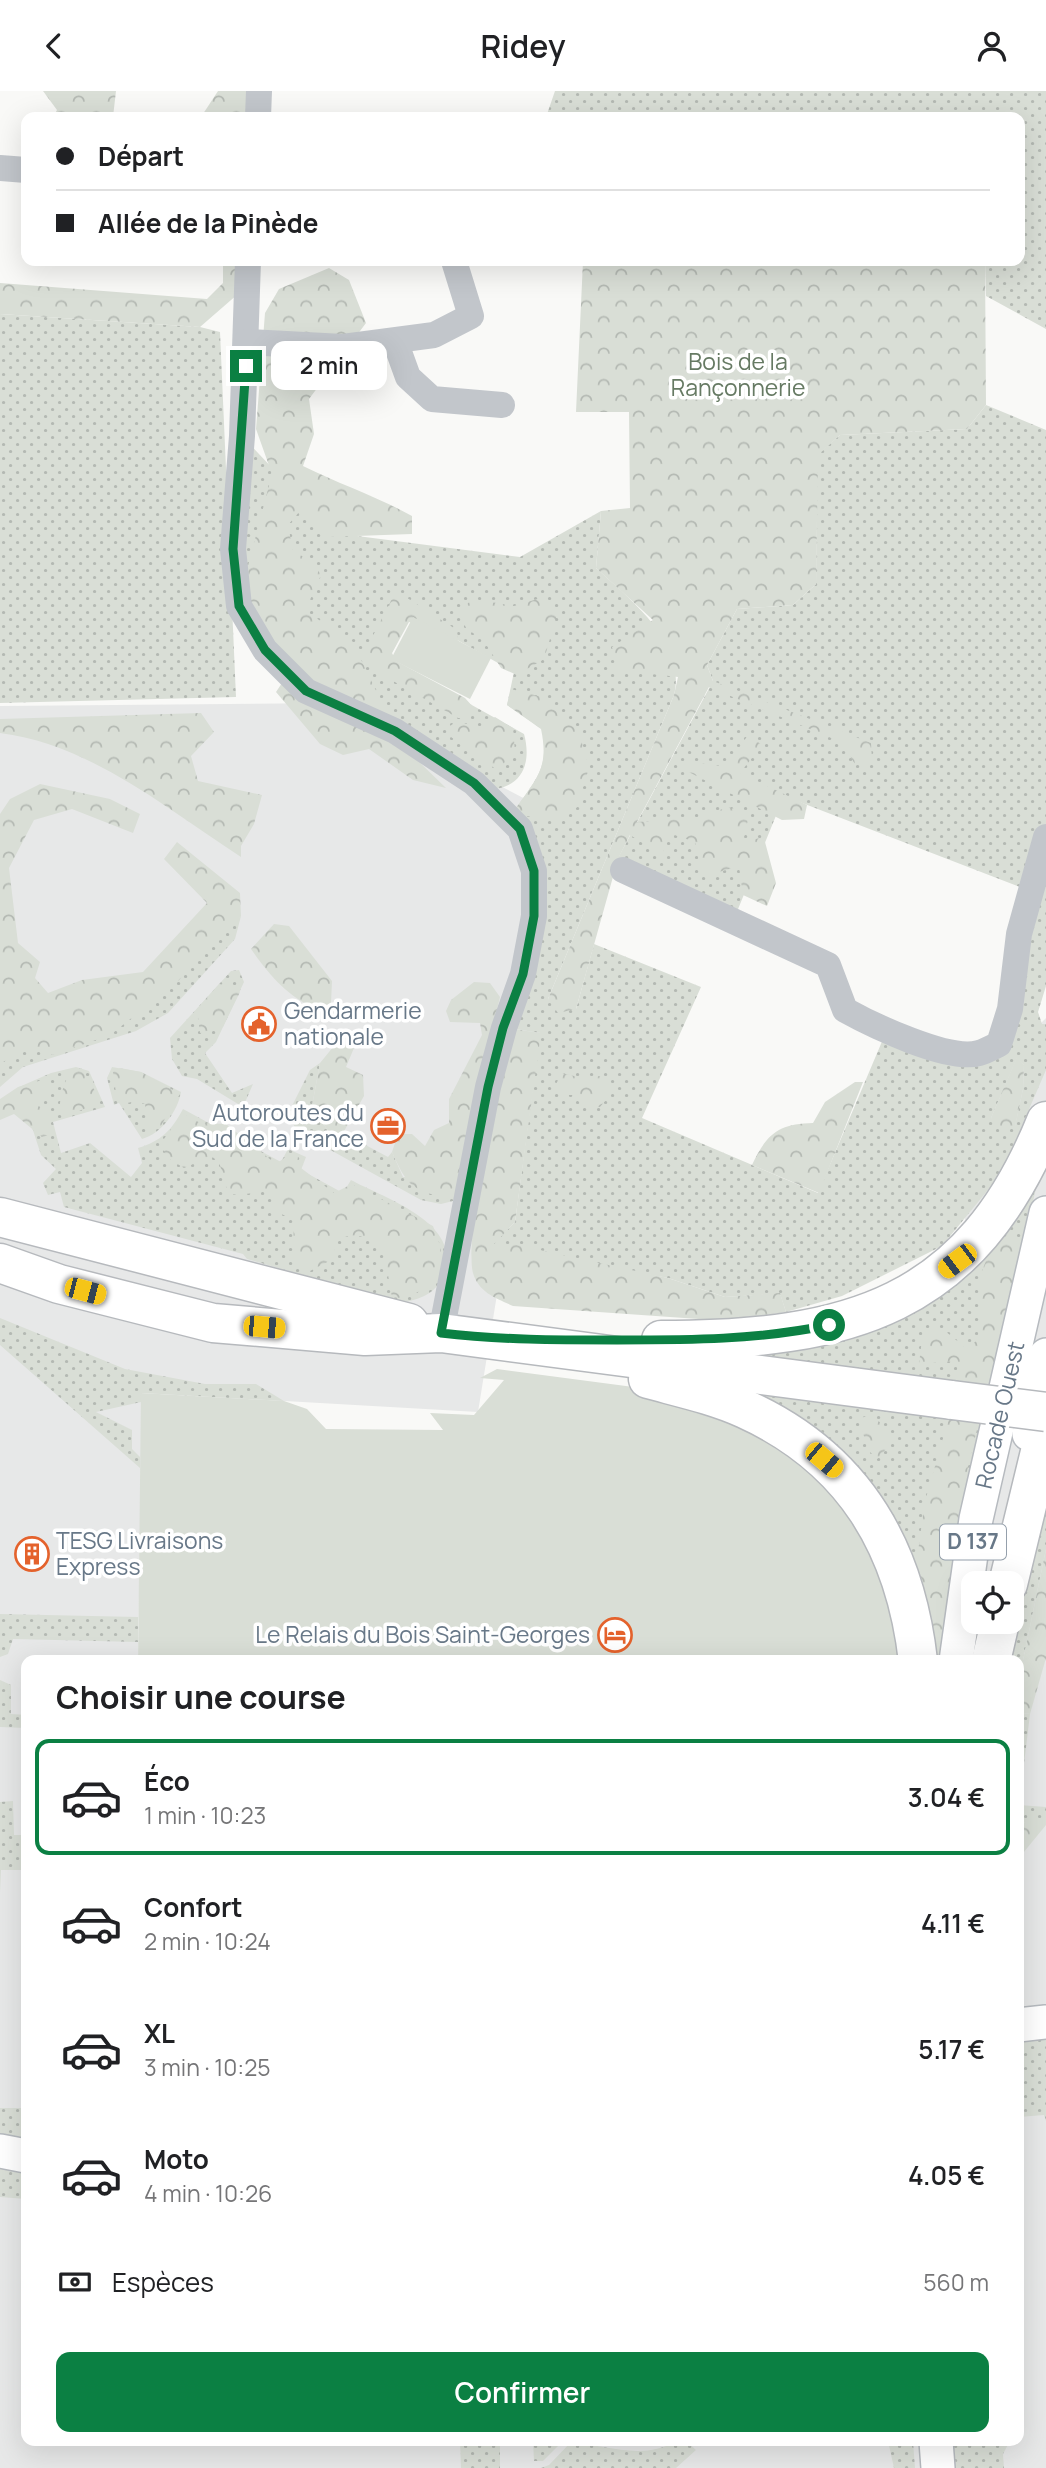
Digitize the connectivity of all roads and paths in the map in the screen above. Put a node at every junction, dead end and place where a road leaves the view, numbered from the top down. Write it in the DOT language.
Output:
graph roads {
  1 [pos="259,91"];
  2 [pos="258,112"];
  3 [pos="0,168"];
  4 [pos="21,170"];
  5 [pos="248,266"];
  6 [pos="456,266"];
  7 [pos="394,341"];
  8 [pos="247,342"];
  9 [pos="502,405"];
  10 [pos="1046,837"];
  11 [pos="623,870"];
  12 [pos="1046,1121"];
  13 [pos="1046,1213"];
  14 [pos="0,1217"];
  15 [pos="0,1263"];
  16 [pos="441,1333"];
  17 [pos="500,1341"];
  18 [pos="1046,1355"];
  19 [pos="1046,1412"];
  20 [pos="1046,1427"];
  21 [pos="1002,1571"];
  22 [pos="1011,1571"];
  23 [pos="992,1634"];
  24 [pos="997,1634"];
  25 [pos="917,1655"];
  26 [pos="957,1655"];
  27 [pos="990,1655"];
  28 [pos="991,1655"];
  29 [pos="1046,2022"];
  30 [pos="1024,2024"];
  31 [pos="0,2151"];
  32 [pos="21,2155"];
  33 [pos="936,2446"];
  34 [pos="938,2468"];
  1 -- 2 [label="street"];
  3 -- 4 [label="street"];
  5 -- 8 [label="street"];
  6 -- 7 [label="street"];
  7 -- 8 [label="street"];
  7 -- 9 [label="street"];
  8 -- 16 [label="street"];
  10 -- 11 [label="street"];
  12 -- 17 [label="highway"];
  13 -- 26 [label="main road, Rocade Ouest / D 137"];
  14 -- 16 [label="highway"];
  15 -- 16 [label="highway"];
  16 -- 17 [label="highway"];
  17 -- 19 [label="highway, bridge"];
  17 -- 25 [label="highway"];
  18 -- 21 [label="main road, Rocade Ouest / D 137"];
  20 -- 22 [label="highway, D 137"];
  23 -- 27 [label="main road"];
  24 -- 28 [label="highway"];
  29 -- 30 [label="main road"];
  31 -- 32 [label="main road"];
  33 -- 34 [label="main road"];
}
